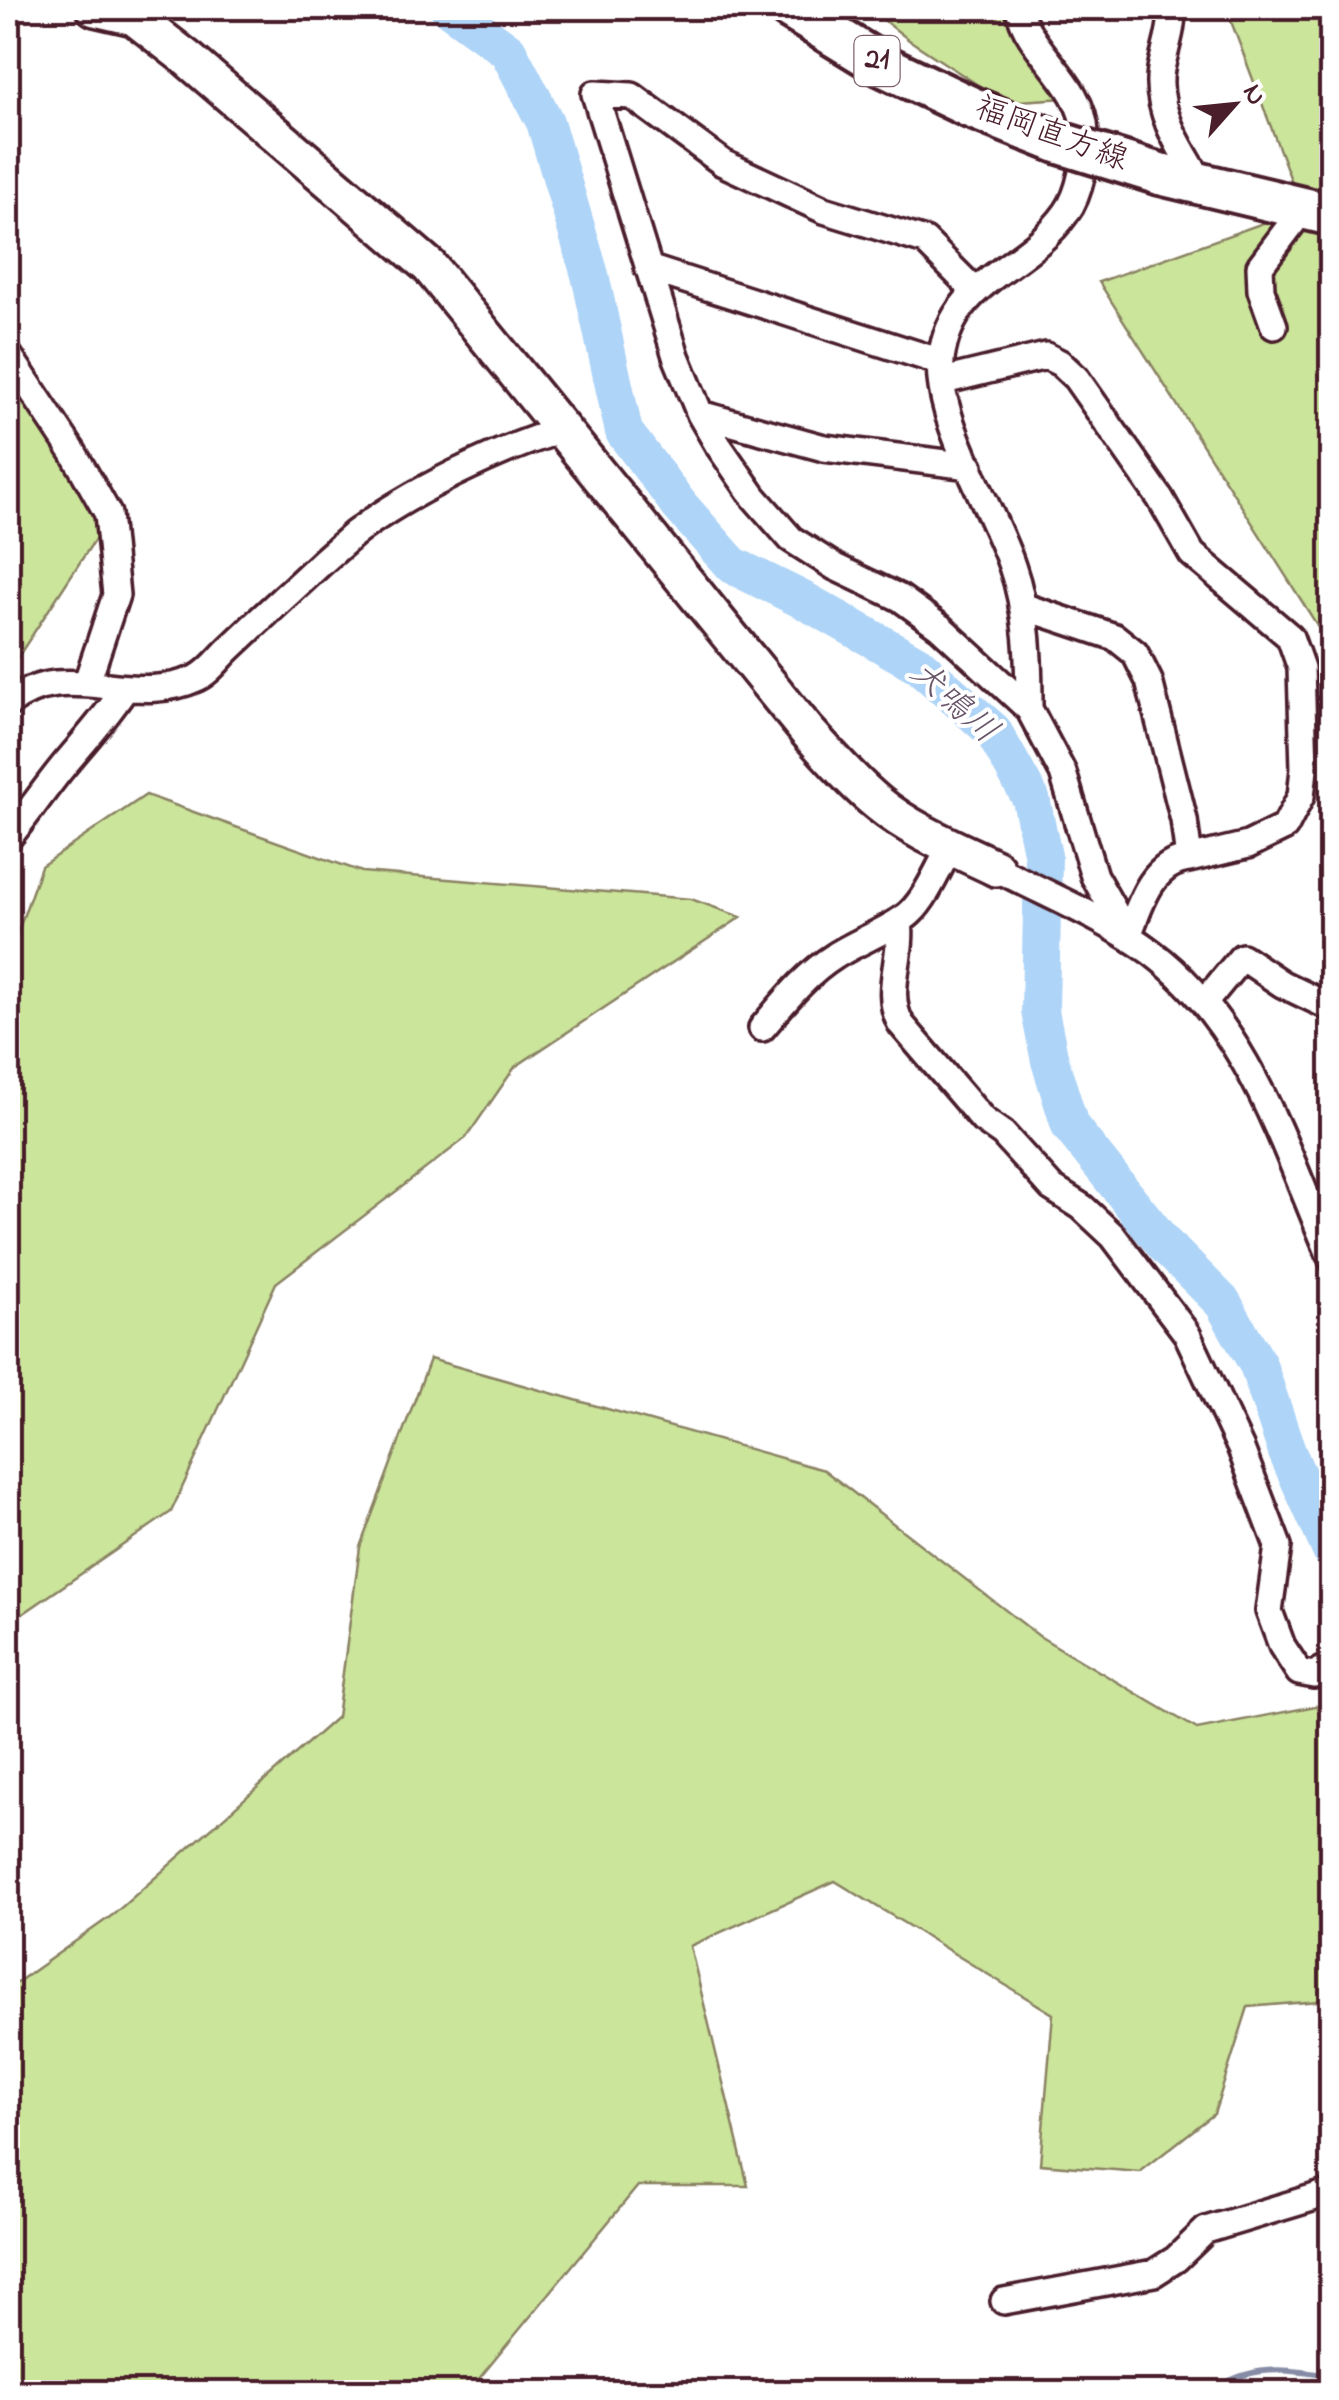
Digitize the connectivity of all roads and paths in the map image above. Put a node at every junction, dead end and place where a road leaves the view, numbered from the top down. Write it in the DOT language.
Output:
graph roads {
  1 [pos="95,8"];
  2 [pos="788,8"];
  3 [pos="1018,8"];
  4 [pos="1172,8"];
  5 [pos="1202,184"];
  6 [pos="1317,212"];
  7 [pos="648,268"];
  8 [pos="974,290"];
  9 [pos="1274,326"];
  10 [pos="8,354"];
  11 [pos="942,372"];
  12 [pos="700,414"];
  13 [pos="565,430"];
  14 [pos="970,466"];
  15 [pos="1022,606"];
  16 [pos="87,682"];
  17 [pos="124,690"];
  18 [pos="8,704"];
  19 [pos="1028,709"];
  20 [pos="8,838"];
  21 [pos="951,846"];
  22 [pos="1189,859"];
  23 [pos="996,868"];
  24 [pos="899,921"];
  25 [pos="1128,936"];
  26 [pos="1204,1003"];
  27 [pos="1332,1008"];
  28 [pos="762,1028"];
  29 [pos="1332,1260"];
  30 [pos="1332,1665"];
  31 [pos="1332,2192"];
  32 [pos="1004,2301"];
  1 -- 13 [label="street"];
  2 -- 5 [label="main road, 福岡直方線 / 21, bridge"];
  3 -- 8 [label="street"];
  4 -- 5 [label="street"];
  5 -- 6 [label="main road, 福岡直方線 / 21"];
  6 -- 9 [label="street"];
  7 -- 8 [label="street"];
  7 -- 11 [label="street"];
  7 -- 12 [label="street"];
  8 -- 11 [label="street"];
  10 -- 16 [label="street"];
  11 -- 14 [label="street"];
  11 -- 22 [label="street"];
  12 -- 14 [label="street"];
  12 -- 19 [label="street"];
  13 -- 17 [label="street"];
  13 -- 21 [label="street"];
  14 -- 15 [label="street"];
  15 -- 19 [label="street"];
  15 -- 22 [label="street"];
  16 -- 17 [label="street"];
  16 -- 18 [label="street"];
  17 -- 20 [label="street"];
  19 -- 25 [label="street"];
  21 -- 23 [label="street"];
  21 -- 24 [label="street"];
  22 -- 25 [label="street"];
  23 -- 25 [label="street"];
  24 -- 28 [label="street"];
  24 -- 30 [label="street"];
  25 -- 26 [label="street"];
  26 -- 27 [label="street"];
  26 -- 29 [label="street"];
  31 -- 32 [label="street"];
}
